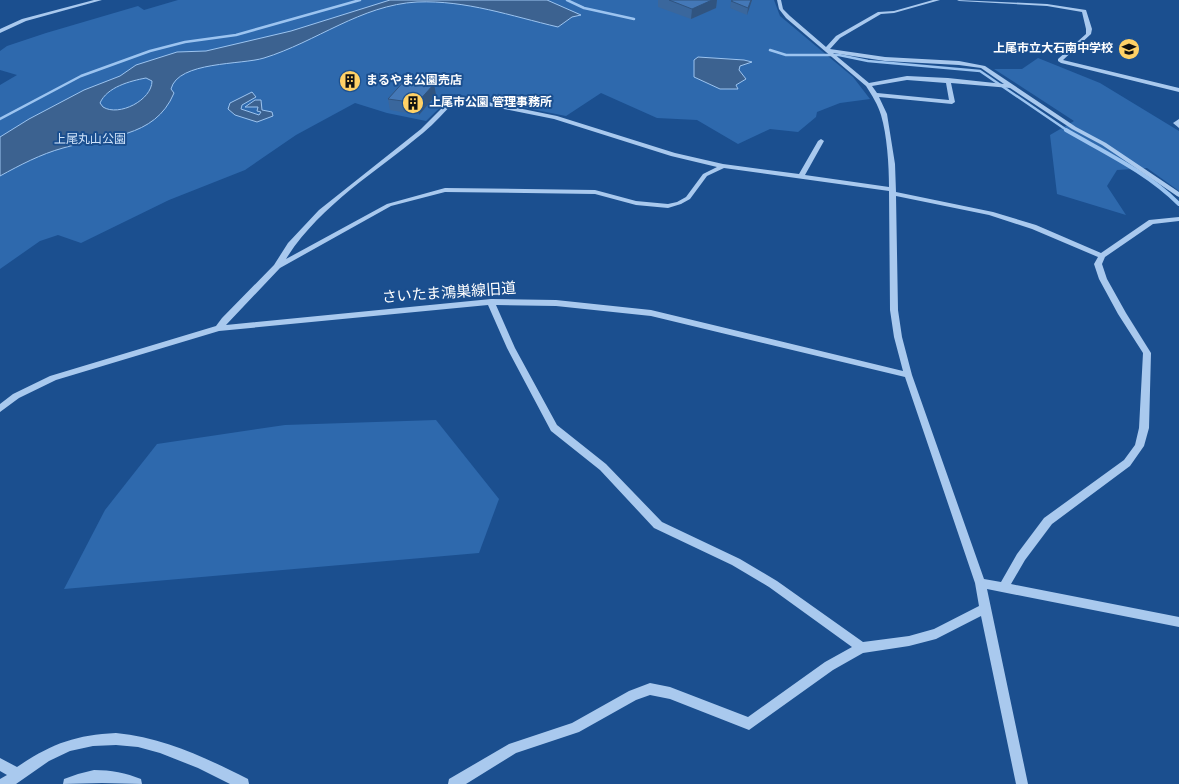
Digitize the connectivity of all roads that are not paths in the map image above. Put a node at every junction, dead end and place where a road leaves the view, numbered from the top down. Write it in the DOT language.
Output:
graph roads {
  1 [pos="100,0"];
  2 [pos="779,0"];
  3 [pos="938,0"];
  4 [pos="960,0"];
  5 [pos="1013,1"];
  6 [pos="0,31"];
  7 [pos="826,50"];
  8 [pos="948,80"];
  9 [pos="868,86"];
  10 [pos="1012,86"];
  11 [pos="1179,90"];
  12 [pos="875,95"];
  13 [pos="1179,121"];
  14 [pos="1179,126"];
  15 [pos="821,142"];
  16 [pos="723,166"];
  17 [pos="801,177"];
  18 [pos="893,191"];
  19 [pos="1179,195"];
  20 [pos="1179,219"];
  21 [pos="1102,256"];
  22 [pos="276,267"];
  23 [pos="491,302"];
  24 [pos="219,328"];
  25 [pos="908,375"];
  26 [pos="0,409"];
  27 [pos="980,583"];
  28 [pos="1004,587"];
  29 [pos="986,608"];
  30 [pos="1179,622"];
  31 [pos="862,648"];
  32 [pos="0,764"];
  33 [pos="18,775"];
  34 [pos="5,784"];
  35 [pos="69,784"];
  36 [pos="136,784"];
  37 [pos="243,784"];
  38 [pos="454,784"];
  39 [pos="1022,784"];
  1 -- 6 [label="street"];
  2 -- 7 [label="street"];
  3 -- 7 [label="street"];
  4 -- 5 [label="street"];
  5 -- 11 [label="street"];
  7 -- 9 [label="street"];
  7 -- 10 [label="street"];
  8 -- 9 [label="street"];
  8 -- 10 [label="street"];
  8 -- 12 [label="street"];
  9 -- 12 [label="street"];
  10 -- 19 [label="street"];
  12 -- 18 [label="street"];
  13 -- 14 [label="street"];
  15 -- 17 [label="street"];
  16 -- 17 [label="street"];
  16 -- 22 [label="street"];
  16 -- 22 [label="street"];
  17 -- 18 [label="street"];
  18 -- 21 [label="street"];
  18 -- 25 [label="street"];
  20 -- 21 [label="street"];
  21 -- 28 [label="street"];
  22 -- 24 [label="street"];
  23 -- 24 [label="street, さいたま鴻巣線旧道"];
  23 -- 25 [label="street, さいたま鴻巣線旧道"];
  23 -- 31 [label="street"];
  24 -- 26 [label="street, さいたま鴻巣線旧道"];
  25 -- 27 [label="street"];
  27 -- 28 [label="street"];
  27 -- 29 [label="street"];
  28 -- 30 [label="street"];
  29 -- 31 [label="street"];
  29 -- 39 [label="street"];
  31 -- 38 [label="street"];
  32 -- 33 [label="street"];
  33 -- 34 [label="street"];
  33 -- 37 [label="street"];
  35 -- 36 [label="street"];
}
